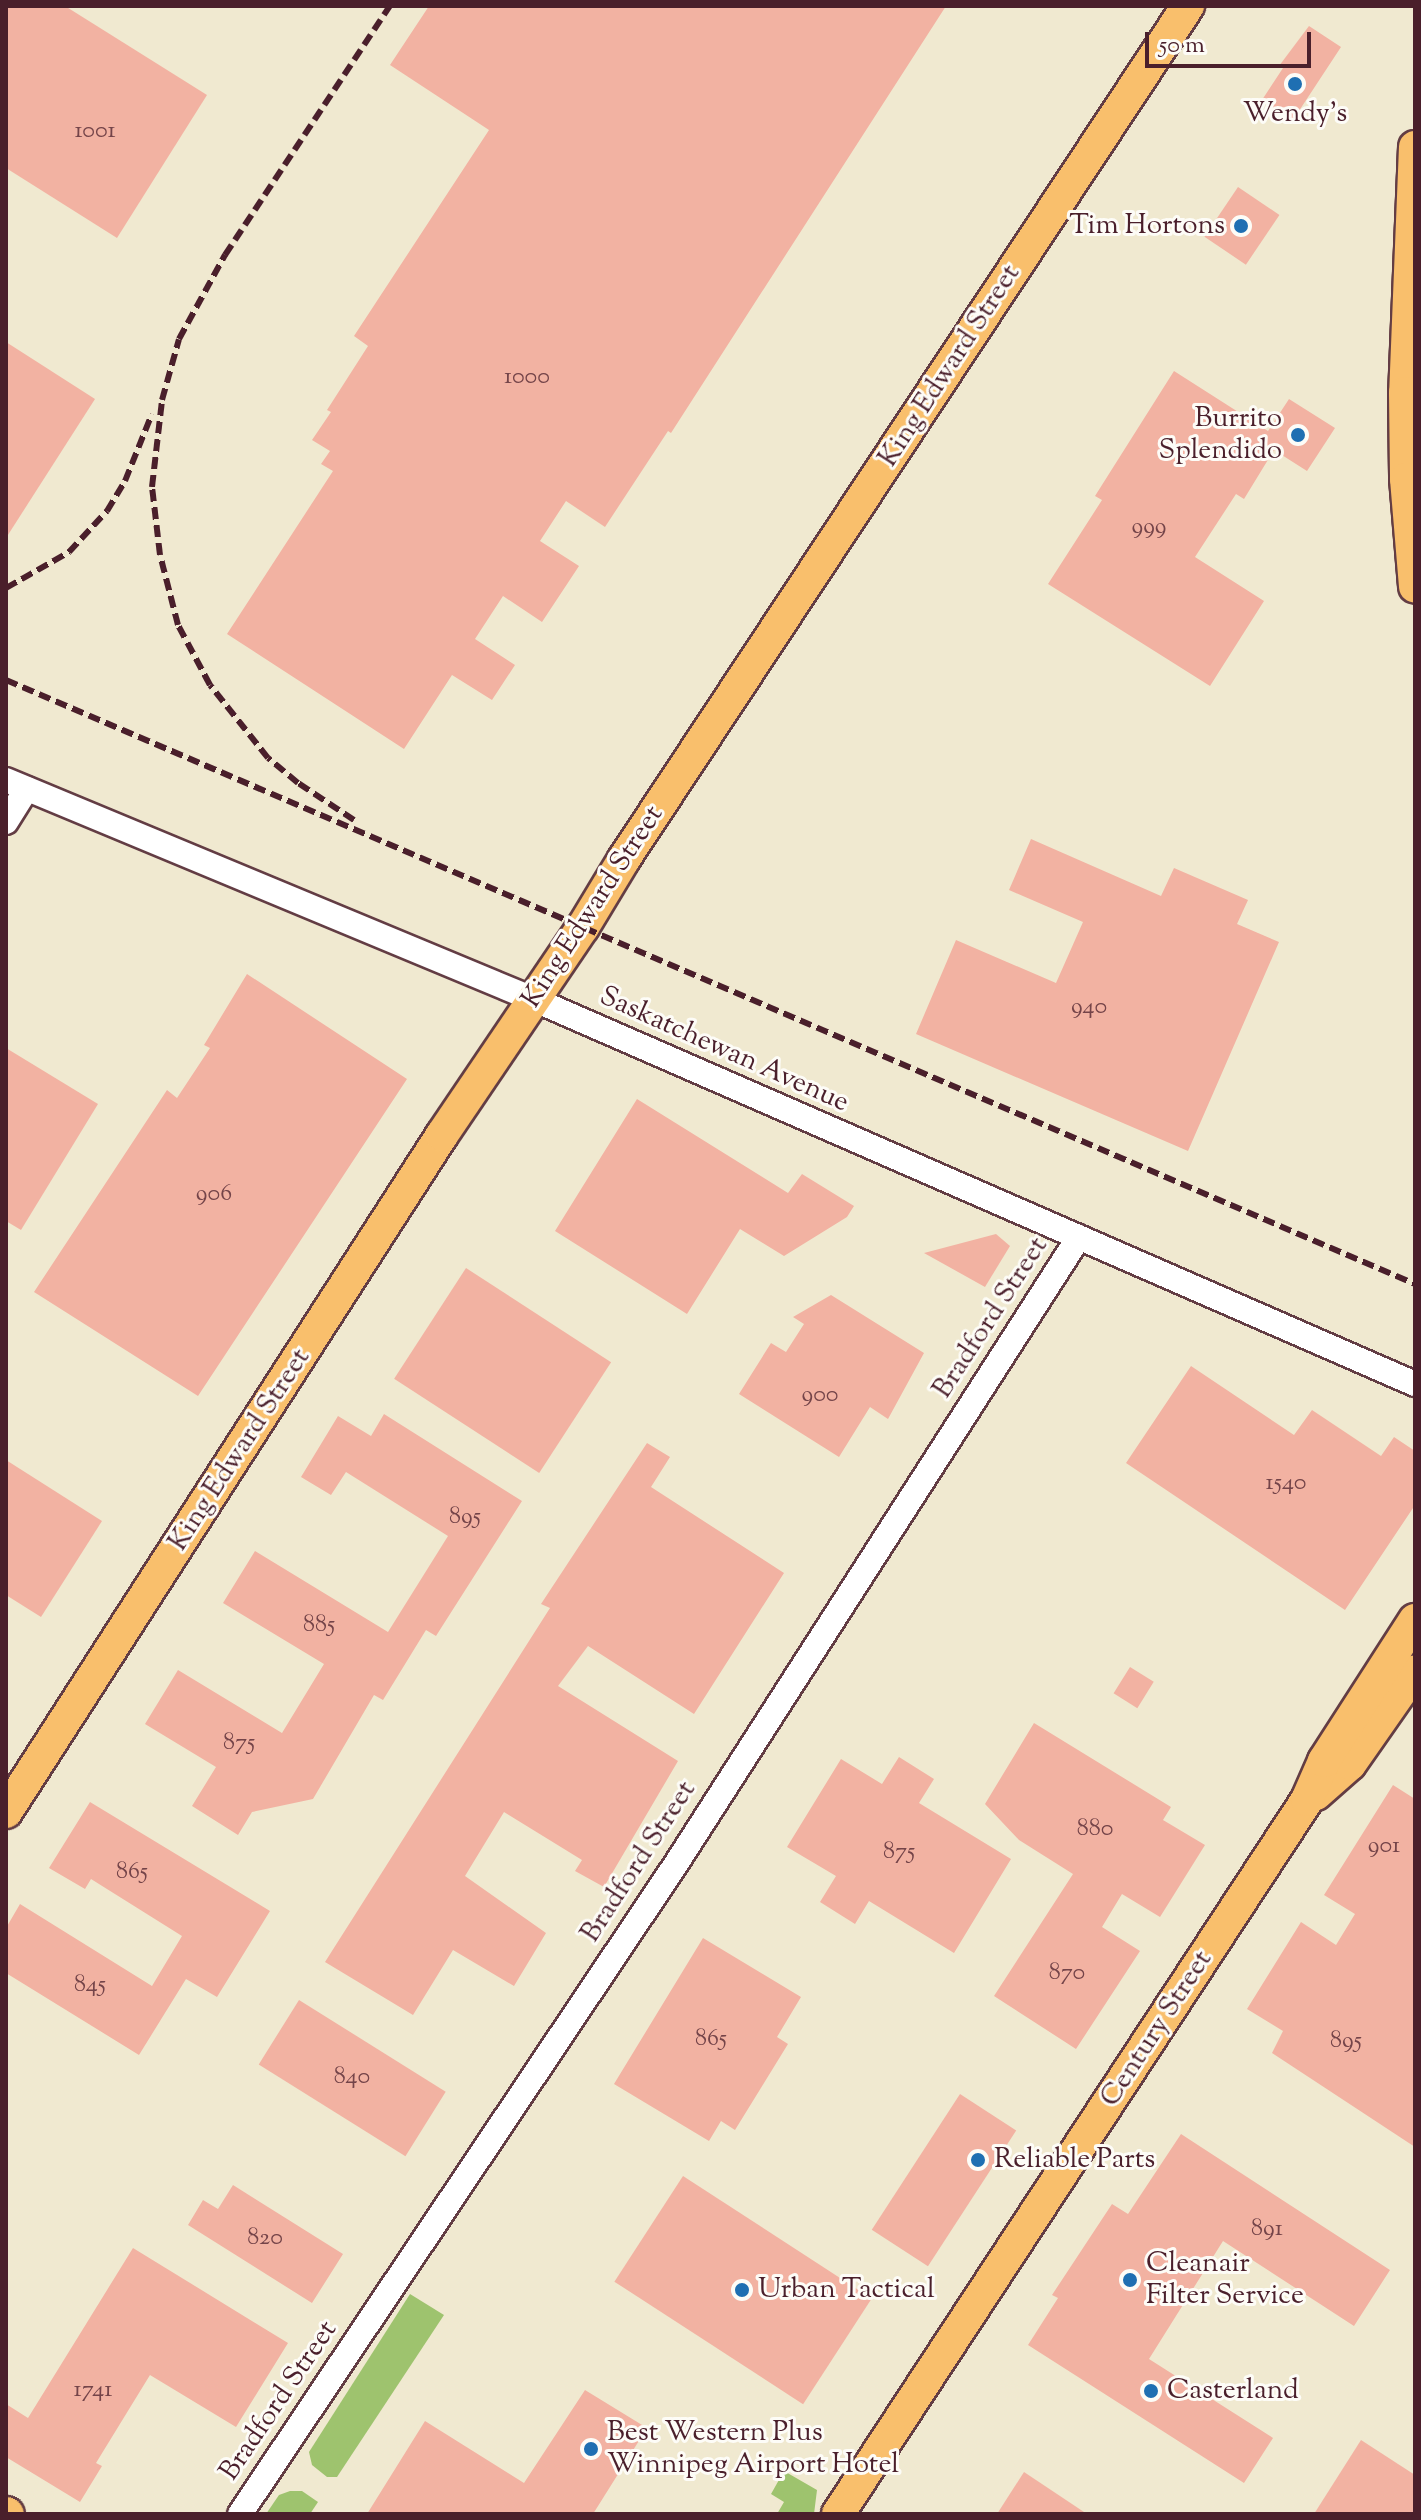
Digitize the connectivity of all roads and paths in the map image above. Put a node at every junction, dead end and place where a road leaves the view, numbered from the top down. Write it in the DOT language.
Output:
graph roads {
  1 [pos="1188,6"];
  2 [pos="1415,147"];
  3 [pos="1415,587"];
  4 [pos="17,784"];
  5 [pos="6,822"];
  6 [pos="533,999"];
  7 [pos="1079,1237"];
  8 [pos="1415,1384"];
  9 [pos="1415,1620"];
  10 [pos="1415,1671"];
  11 [pos="1307,1800"];
  12 [pos="6,1812"];
  13 [pos="240,2514"];
  14 [pos="838,2514"];
  1 -- 6 [label="main road, King Edward Street"];
  2 -- 3 [label="main road"];
  4 -- 5 [label="street"];
  4 -- 6 [label="street, Saskatchewan Avenue"];
  6 -- 7 [label="street, Saskatchewan Avenue"];
  6 -- 12 [label="main road, King Edward Street"];
  7 -- 8 [label="street, Saskatchewan Avenue"];
  7 -- 13 [label="street, Bradford Street"];
  9 -- 11 [label="main road, Century Street"];
  10 -- 11 [label="main road"];
  11 -- 14 [label="main road, Century Street"];
}
